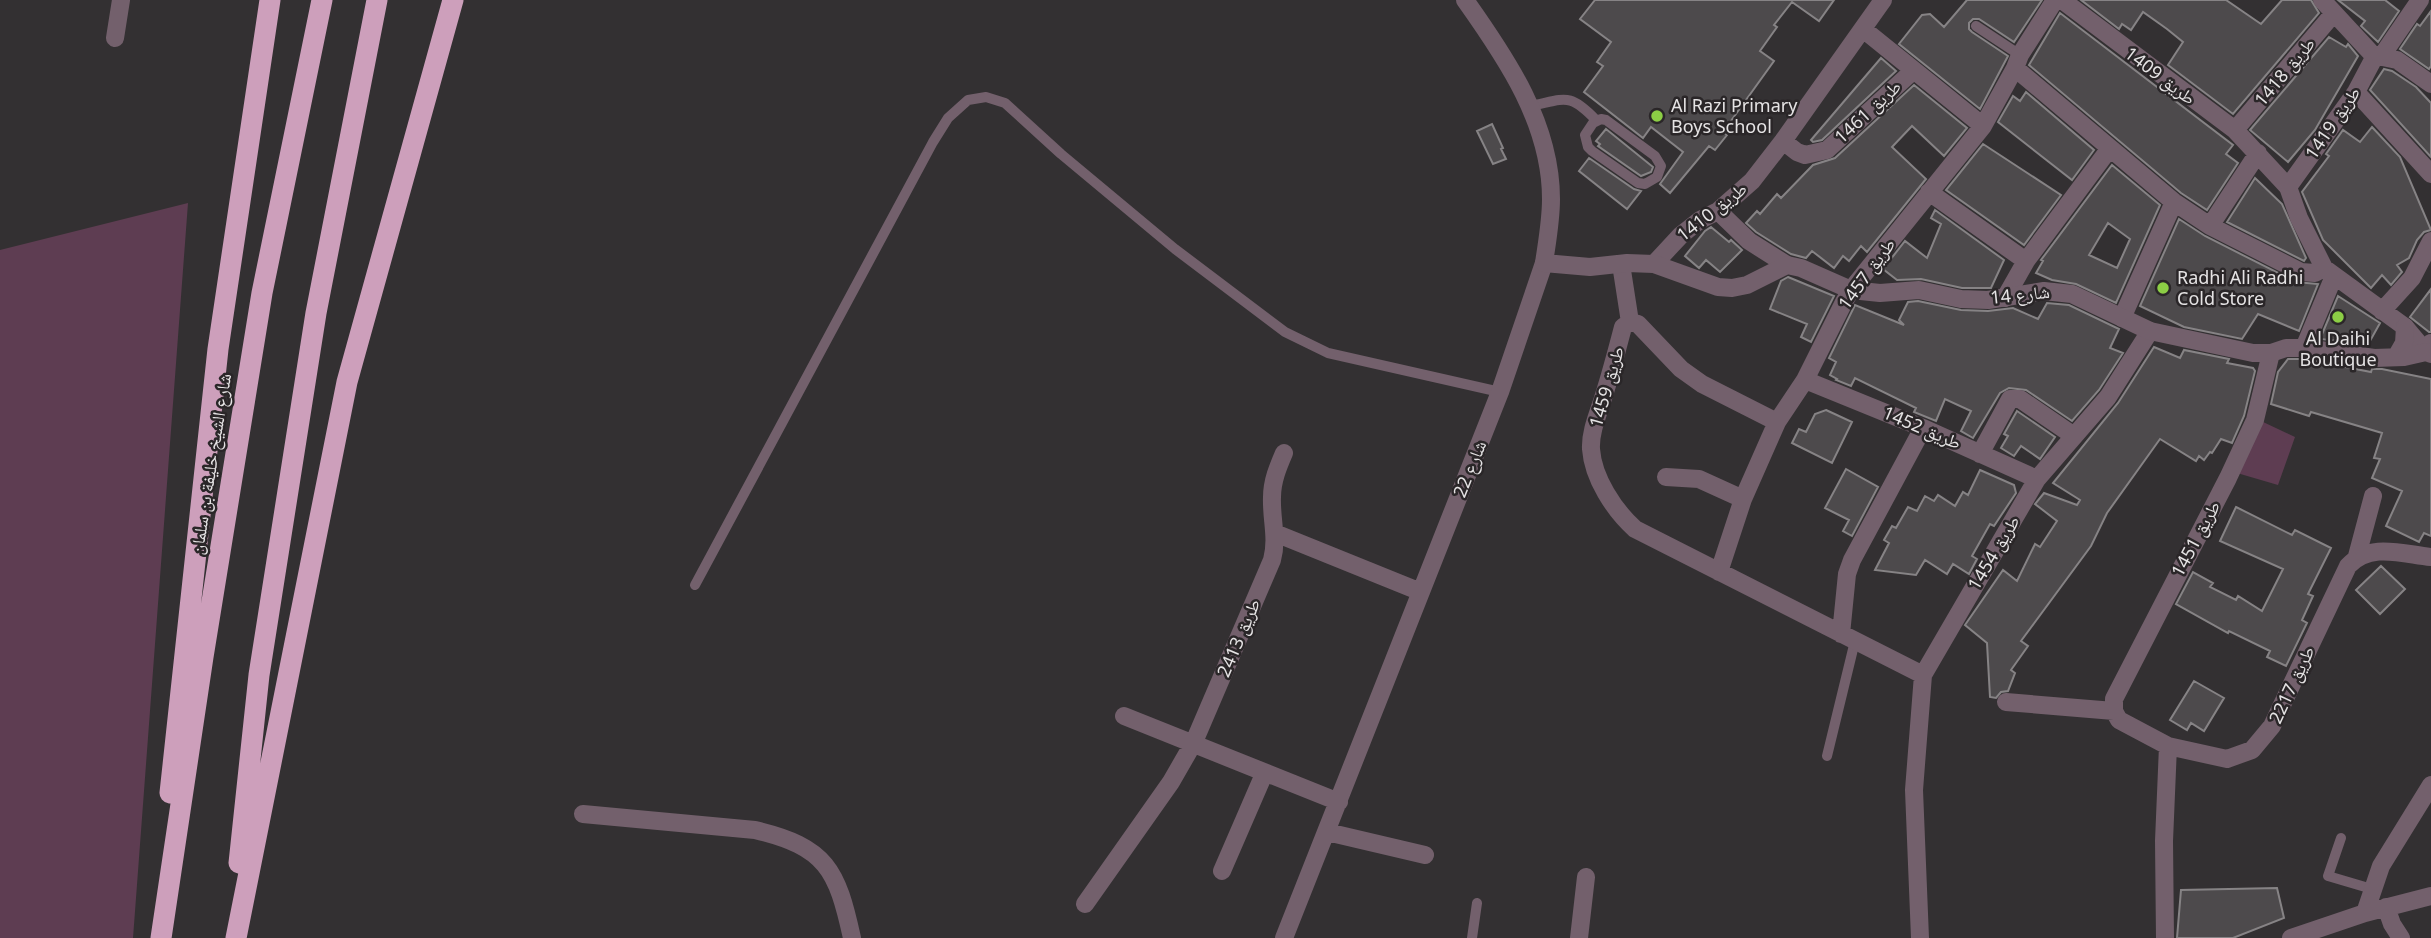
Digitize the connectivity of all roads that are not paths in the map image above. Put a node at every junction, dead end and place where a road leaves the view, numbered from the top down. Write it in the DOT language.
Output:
graph roads {
  1 [pos="121,0"];
  2 [pos="270,0"];
  3 [pos="322,0"];
  4 [pos="377,0"];
  5 [pos="453,0"];
  6 [pos="1465,0"];
  7 [pos="1883,0"];
  8 [pos="2055,0"];
  9 [pos="2062,0"];
  10 [pos="2420,0"];
  11 [pos="2328,7"];
  12 [pos="1976,26"];
  13 [pos="1863,29"];
  14 [pos="115,38"];
  15 [pos="2378,57"];
  16 [pos="2017,62"];
  17 [pos="1914,70"];
  18 [pos="2431,84"];
  19 [pos="2356,92"];
  20 [pos="1530,106"];
  21 [pos="1596,120"];
  22 [pos="1983,126"];
  23 [pos="2235,130"];
  24 [pos="1783,141"];
  25 [pos="2110,148"];
  26 [pos="2258,153"];
  27 [pos="2431,174"];
  28 [pos="2288,187"];
  29 [pos="1929,192"];
  30 [pos="2174,202"];
  31 [pos="1718,211"];
  32 [pos="2210,226"];
  33 [pos="2431,241"];
  34 [pos="2026,261"];
  35 [pos="1544,263"];
  36 [pos="1621,264"];
  37 [pos="1654,264"];
  38 [pos="1787,265"];
  39 [pos="2329,272"];
  40 [pos="1851,290"];
  41 [pos="2005,298"];
  42 [pos="2382,311"];
  43 [pos="2122,318"];
  44 [pos="1630,322"];
  45 [pos="2405,327"];
  46 [pos="2150,331"];
  47 [pos="2304,348"];
  48 [pos="2429,350"];
  49 [pos="2271,353"];
  50 [pos="2396,357"];
  51 [pos="1805,380"];
  52 [pos="1500,393"];
  53 [pos="1777,422"];
  54 [pos="1923,428"];
  55 [pos="2074,436"];
  56 [pos="1284,453"];
  57 [pos="1980,454"];
  58 [pos="1666,477"];
  59 [pos="2037,479"];
  60 [pos="2373,496"];
  61 [pos="1743,499"];
  62 [pos="1275,533"];
  63 [pos="2357,556"];
  64 [pos="2431,557"];
  65 [pos="1719,572"];
  66 [pos="695,584"];
  67 [pos="1421,592"];
  68 [pos="1848,637"];
  69 [pos="1923,675"];
  70 [pos="2006,702"];
  71 [pos="2116,715"];
  72 [pos="1124,716"];
  73 [pos="1194,743"];
  74 [pos="2168,746"];
  75 [pos="1827,756"];
  76 [pos="1264,774"];
  77 [pos="2431,785"];
  78 [pos="1339,802"];
  79 [pos="583,814"];
  80 [pos="1327,832"];
  81 [pos="2341,838"];
  82 [pos="1425,855"];
  83 [pos="1222,871"];
  84 [pos="1587,877"];
  85 [pos="2372,888"];
  86 [pos="2431,896"];
  87 [pos="1477,903"];
  88 [pos="1086,904"];
  89 [pos="2386,907"];
  90 [pos="2365,913"];
  91 [pos="159,938"];
  92 [pos="233,938"];
  93 [pos="852,938"];
  94 [pos="1284,938"];
  95 [pos="1472,938"];
  96 [pos="1579,938"];
  97 [pos="1920,938"];
  98 [pos="2165,938"];
  99 [pos="2291,938"];
  100 [pos="2401,938"];
  1 -- 14 [label="street"];
  2 -- 91 [label="highway"];
  3 -- 91 [label="highway, شارع الشيخ خليفة بن سلمان"];
  4 -- 92 [label="highway"];
  5 -- 92 [label="highway"];
  6 -- 20 [label="street, شارع 22"];
  7 -- 13 [label="street, طريق 1410"];
  8 -- 16 [label="street, طريق 1457"];
  9 -- 23 [label="street, طريق 1409"];
  10 -- 15 [label="street, طريق 1419"];
  11 -- 15 [label="street, طريق 1418"];
  11 -- 23 [label="street, طريق 1418"];
  12 -- 16 [label="lane"];
  13 -- 17 [label="street, طريق 1461"];
  13 -- 24 [label="street, طريق 1410"];
  15 -- 18 [label="street, طريق 1418"];
  15 -- 19 [label="street, طريق 1419"];
  16 -- 22 [label="street, طريق 1457"];
  16 -- 25 [label="street"];
  17 -- 22 [label="street, طريق 1461"];
  17 -- 24 [label="street, طريق 1461"];
  19 -- 27 [label="street"];
  19 -- 28 [label="street, طريق 1419"];
  20 -- 21 [label="lane"];
  20 -- 35 [label="street, شارع 22"];
  21 -- 21 [label="lane"];
  22 -- 29 [label="street, طريق 1457"];
  23 -- 26 [label="street, طريق 1409"];
  24 -- 31 [label="street, طريق 1410"];
  25 -- 30 [label="street"];
  25 -- 34 [label="street"];
  26 -- 28 [label="street, طريق 1409"];
  26 -- 32 [label="street"];
  28 -- 39 [label="street, طريق 1409"];
  29 -- 34 [label="street"];
  29 -- 40 [label="street, طريق 1457"];
  30 -- 32 [label="street"];
  30 -- 43 [label="street"];
  31 -- 37 [label="street, طريق 1410"];
  31 -- 38 [label="street"];
  32 -- 39 [label="street"];
  33 -- 42 [label="street"];
  34 -- 41 [label="street"];
  35 -- 36 [label="street"];
  35 -- 52 [label="street, شارع 22"];
  36 -- 37 [label="street"];
  36 -- 44 [label="street"];
  37 -- 38 [label="street"];
  38 -- 40 [label="street, شارع 14"];
  39 -- 42 [label="street, طريق 1409"];
  39 -- 47 [label="street"];
  40 -- 41 [label="street, شارع 14"];
  40 -- 51 [label="street, طريق 1457"];
  41 -- 43 [label="street, شارع 14"];
  42 -- 45 [label="street, طريق 1409"];
  43 -- 46 [label="street, شارع 14"];
  44 -- 53 [label="street, طريق 1459"];
  44 -- 65 [label="street, طريق 1459"];
  45 -- 48 [label="street, طريق 1409"];
  45 -- 50 [label="street"];
  46 -- 49 [label="street, شارع 14"];
  46 -- 55 [label="street, طريق 1454"];
  47 -- 49 [label="street, شارع 14"];
  47 -- 50 [label="street, شارع 14"];
  48 -- 50 [label="street, شارع 14"];
  49 -- 71 [label="street, طريق 1451"];
  51 -- 53 [label="street, طريق 1457"];
  51 -- 54 [label="street, طريق 1452"];
  52 -- 66 [label="lane"];
  52 -- 67 [label="street, شارع 22"];
  53 -- 61 [label="street, طريق 1457"];
  54 -- 57 [label="street, طريق 1452"];
  54 -- 68 [label="street"];
  55 -- 57 [label="street"];
  55 -- 59 [label="street, طريق 1454"];
  56 -- 62 [label="street, طريق 2413"];
  57 -- 59 [label="street, طريق 1452"];
  58 -- 61 [label="street"];
  59 -- 69 [label="street, طريق 1454"];
  60 -- 63 [label="street, طريق 2217"];
  61 -- 65 [label="street, طريق 1457"];
  62 -- 67 [label="street"];
  62 -- 73 [label="street, طريق 2413"];
  63 -- 64 [label="street"];
  63 -- 74 [label="street, طريق 2217"];
  65 -- 68 [label="street, طريق 1459"];
  67 -- 78 [label="street, شارع 22"];
  68 -- 69 [label="street, طريق 1459"];
  68 -- 75 [label="lane"];
  69 -- 97 [label="street"];
  70 -- 71 [label="street"];
  71 -- 74 [label="street, طريق 2217"];
  72 -- 73 [label="street"];
  73 -- 76 [label="street"];
  73 -- 88 [label="street, طريق 2413"];
  74 -- 98 [label="street"];
  76 -- 78 [label="street"];
  76 -- 83 [label="street"];
  77 -- 85 [label="street"];
  78 -- 80 [label="street, شارع 22"];
  79 -- 93 [label="street"];
  80 -- 82 [label="street"];
  80 -- 94 [label="street, شارع 22"];
  81 -- 85 [label="lane"];
  84 -- 96 [label="street"];
  85 -- 90 [label="street"];
  86 -- 89 [label="street"];
  87 -- 95 [label="lane"];
  89 -- 90 [label="street"];
  89 -- 100 [label="street"];
  90 -- 99 [label="street"];
}
